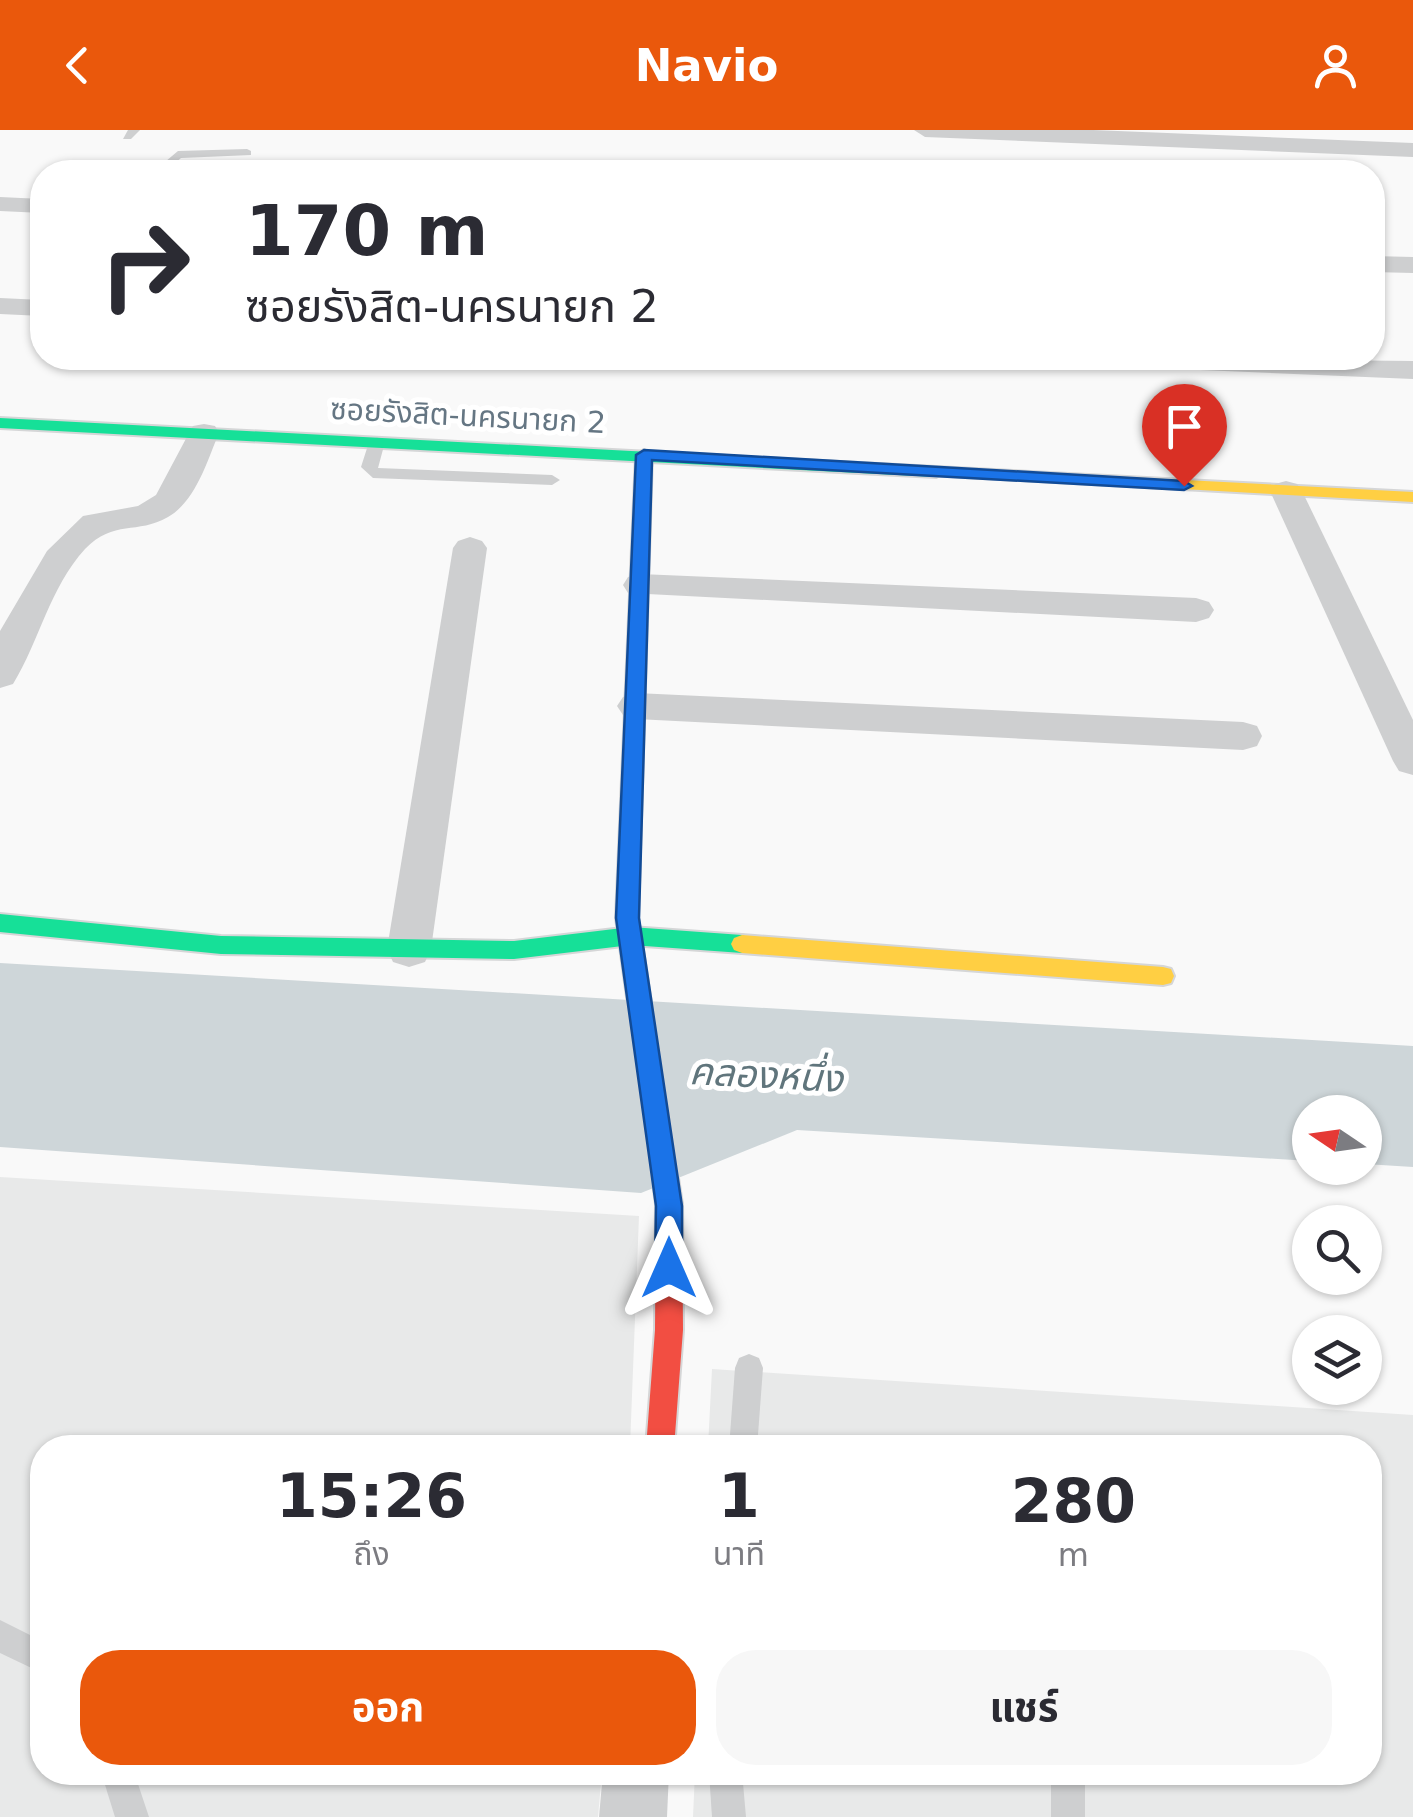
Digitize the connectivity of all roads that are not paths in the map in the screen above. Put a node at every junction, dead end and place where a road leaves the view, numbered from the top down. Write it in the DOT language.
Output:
graph roads {
  1 [pos="925,130"];
  2 [pos="1052,133"];
  3 [pos="1413,150"];
  4 [pos="246,153"];
  5 [pos="172,160"];
  6 [pos="0,204"];
  7 [pos="30,205"];
  8 [pos="1385,264"];
  9 [pos="1413,265"];
  10 [pos="0,306"];
  11 [pos="30,307"];
  12 [pos="1385,369"];
  13 [pos="1413,370"];
  14 [pos="0,423"];
  15 [pos="204,433"];
  16 [pos="376,442"];
  17 [pos="644,455"];
  18 [pos="552,480"];
  19 [pos="1286,491"];
  20 [pos="1413,498"];
  21 [pos="470,548"];
  22 [pos="640,586"];
  23 [pos="1196,610"];
  24 [pos="0,674"];
  25 [pos="636,706"];
  26 [pos="1242,736"];
  27 [pos="1413,761"];
  28 [pos="0,923"];
  29 [pos="632,947"];
  30 [pos="409,950"];
  31 [pos="1163,976"];
  32 [pos="748,1368"];
  33 [pos="661,1435"];
  34 [pos="745,1435"];
  35 [pos="0,1636"];
  36 [pos="30,1652"];
  37 [pos="121,1785"];
  38 [pos="635,1785"];
  39 [pos="726,1785"];
  40 [pos="1068,1785"];
  41 [pos="132,1817"];
  42 [pos="633,1817"];
  43 [pos="729,1817"];
  44 [pos="1068,1817"];
  1 -- 2 [label="street"];
  2 -- 3 [label="street"];
  4 -- 5 [label="lane"];
  6 -- 7 [label="street"];
  8 -- 9 [label="street"];
  10 -- 11 [label="street"];
  12 -- 13 [label="street"];
  14 -- 15 [label="street, ซอยรังสิต-นครนายก 2"];
  15 -- 16 [label="street, ซอยรังสิต-นครนายก 2"];
  15 -- 24 [label="street"];
  16 -- 17 [label="street, ซอยรังสิต-นครนายก 2"];
  16 -- 18 [label="lane"];
  17 -- 19 [label="street, ซอยรังสิต-นครนายก 2"];
  17 -- 22 [label="street"];
  19 -- 20 [label="street, ซอยรังสิต-นครนายก 2"];
  19 -- 27 [label="street"];
  21 -- 30 [label="street"];
  22 -- 23 [label="street"];
  22 -- 25 [label="street"];
  25 -- 26 [label="street"];
  25 -- 29 [label="street"];
  28 -- 30 [label="street"];
  29 -- 30 [label="street"];
  29 -- 31 [label="street"];
  29 -- 33 [label="street"];
  32 -- 34 [label="lane"];
  35 -- 36 [label="lane"];
  37 -- 41 [label="lane"];
  38 -- 42 [label="street"];
  39 -- 43 [label="lane"];
  40 -- 44 [label="lane"];
}
